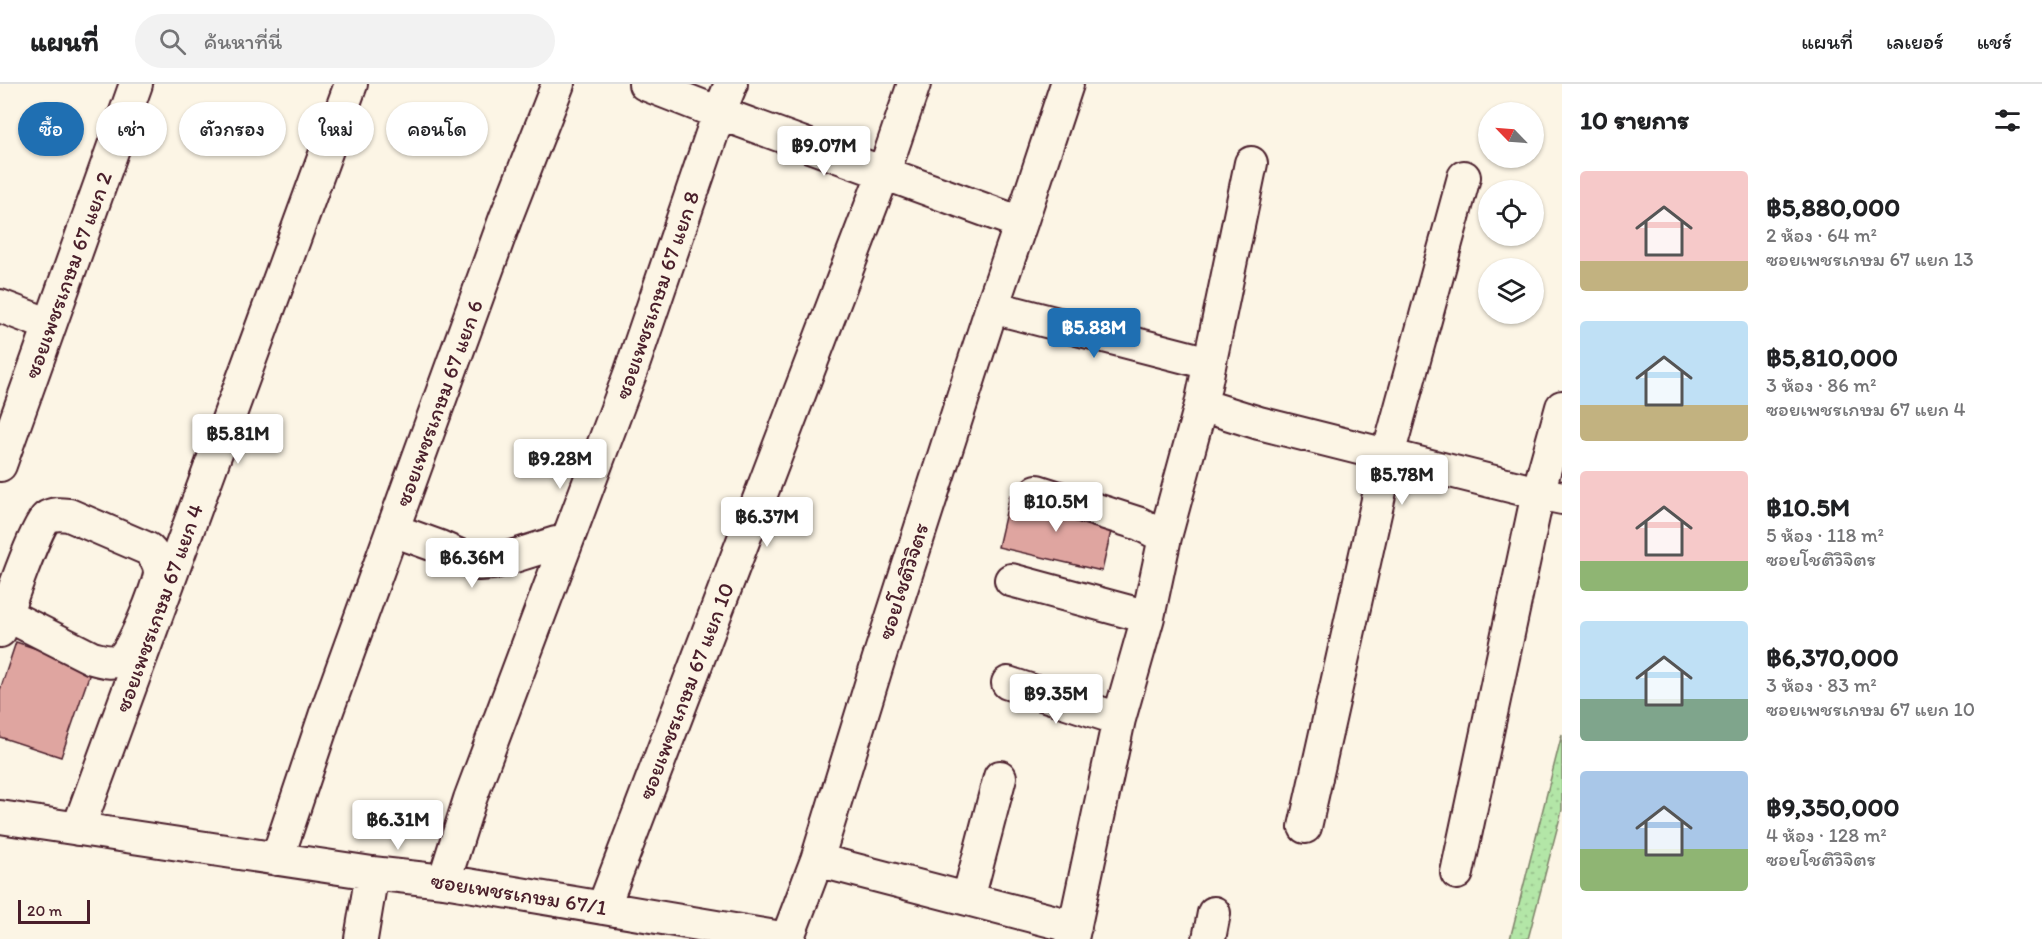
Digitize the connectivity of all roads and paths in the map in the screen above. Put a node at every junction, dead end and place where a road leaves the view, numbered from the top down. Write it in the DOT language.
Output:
graph roads {
  1 [pos="136,84"];
  2 [pos="351,84"];
  3 [pos="558,84"];
  4 [pos="645,84"];
  5 [pos="731,84"];
  6 [pos="914,84"];
  7 [pos="1067,84"];
  8 [pos="719,113"];
  9 [pos="1251,163"];
  10 [pos="884,172"];
  11 [pos="1464,177"];
  12 [pos="1022,223"];
  13 [pos="0,306"];
  14 [pos="992,307"];
  15 [pos="50,325"];
  16 [pos="1209,363"];
  17 [pos="1201,405"];
  18 [pos="1562,407"];
  19 [pos="1388,455"];
  20 [pos="0,465"];
  21 [pos="1037,491"];
  22 [pos="1550,495"];
  23 [pos="393,530"];
  24 [pos="1166,537"];
  25 [pos="556,543"];
  26 [pos="1011,580"];
  27 [pos="1149,616"];
  28 [pos="3,623"];
  29 [pos="1008,683"];
  30 [pos="1119,719"];
  31 [pos="1000,777"];
  32 [pos="0,817"];
  33 [pos="1305,827"];
  34 [pos="78,829"];
  35 [pos="277,859"];
  36 [pos="816,860"];
  37 [pos="372,873"];
  38 [pos="1456,873"];
  39 [pos="444,881"];
  40 [pos="968,899"];
  41 [pos="603,908"];
  42 [pos="1074,933"];
  43 [pos="361,939"];
  44 [pos="787,939"];
  1 -- 15 [label="street, ซอยเพชรเกษม 67 แยก 2"];
  2 -- 34 [label="street, ซอยเพชรเกษม 67 แยก 4"];
  3 -- 23 [label="street, ซอยเพชรเกษม 67 แยก 6"];
  4 -- 8 [label="street"];
  5 -- 8 [label="street, ซอยเพชรเกษม 67 แยก 8"];
  6 -- 10 [label="street, ซอยเพชรเกษม 67 แยก 10"];
  7 -- 12 [label="street, ซอยโชติวิจิตร"];
  8 -- 10 [label="street"];
  8 -- 39 [label="street, ซอยเพชรเกษม 67 แยก 8"];
  9 -- 16 [label="street"];
  10 -- 12 [label="street"];
  10 -- 41 [label="street, ซอยเพชรเกษม 67 แยก 10"];
  11 -- 19 [label="street"];
  12 -- 14 [label="street, ซอยโชติวิจิตร"];
  13 -- 15 [label="street"];
  14 -- 16 [label="street"];
  14 -- 36 [label="street, ซอยโชติวิจิตร"];
  15 -- 20 [label="street, ซอยเพชรเกษม 67 แยก 2"];
  16 -- 17 [label="street"];
  17 -- 19 [label="street"];
  17 -- 24 [label="street"];
  18 -- 22 [label="street"];
  19 -- 22 [label="street"];
  19 -- 33 [label="street"];
  21 -- 24 [label="street"];
  22 -- 38 [label="street"];
  23 -- 25 [label="street"];
  23 -- 35 [label="street, ซอยเพชรเกษม 67 แยก 6"];
  24 -- 27 [label="street"];
  26 -- 27 [label="street"];
  27 -- 30 [label="street"];
  28 -- 28 [label="street"];
  29 -- 30 [label="street"];
  30 -- 42 [label="street"];
  31 -- 40 [label="street"];
  32 -- 34 [label="street, ซอยเพชรเกษม 67/1"];
  34 -- 35 [label="street, ซอยเพชรเกษม 67/1"];
  35 -- 37 [label="street, ซอยเพชรเกษม 67/1"];
  36 -- 40 [label="street"];
  36 -- 44 [label="street, ซอยโชติวิจิตร"];
  37 -- 39 [label="street, ซอยเพชรเกษม 67/1"];
  37 -- 43 [label="street"];
  39 -- 41 [label="street, ซอยเพชรเกษม 67/1"];
  40 -- 42 [label="street"];
  41 -- 44 [label="street, ซอยเพชรเกษม 67/1"];
}
